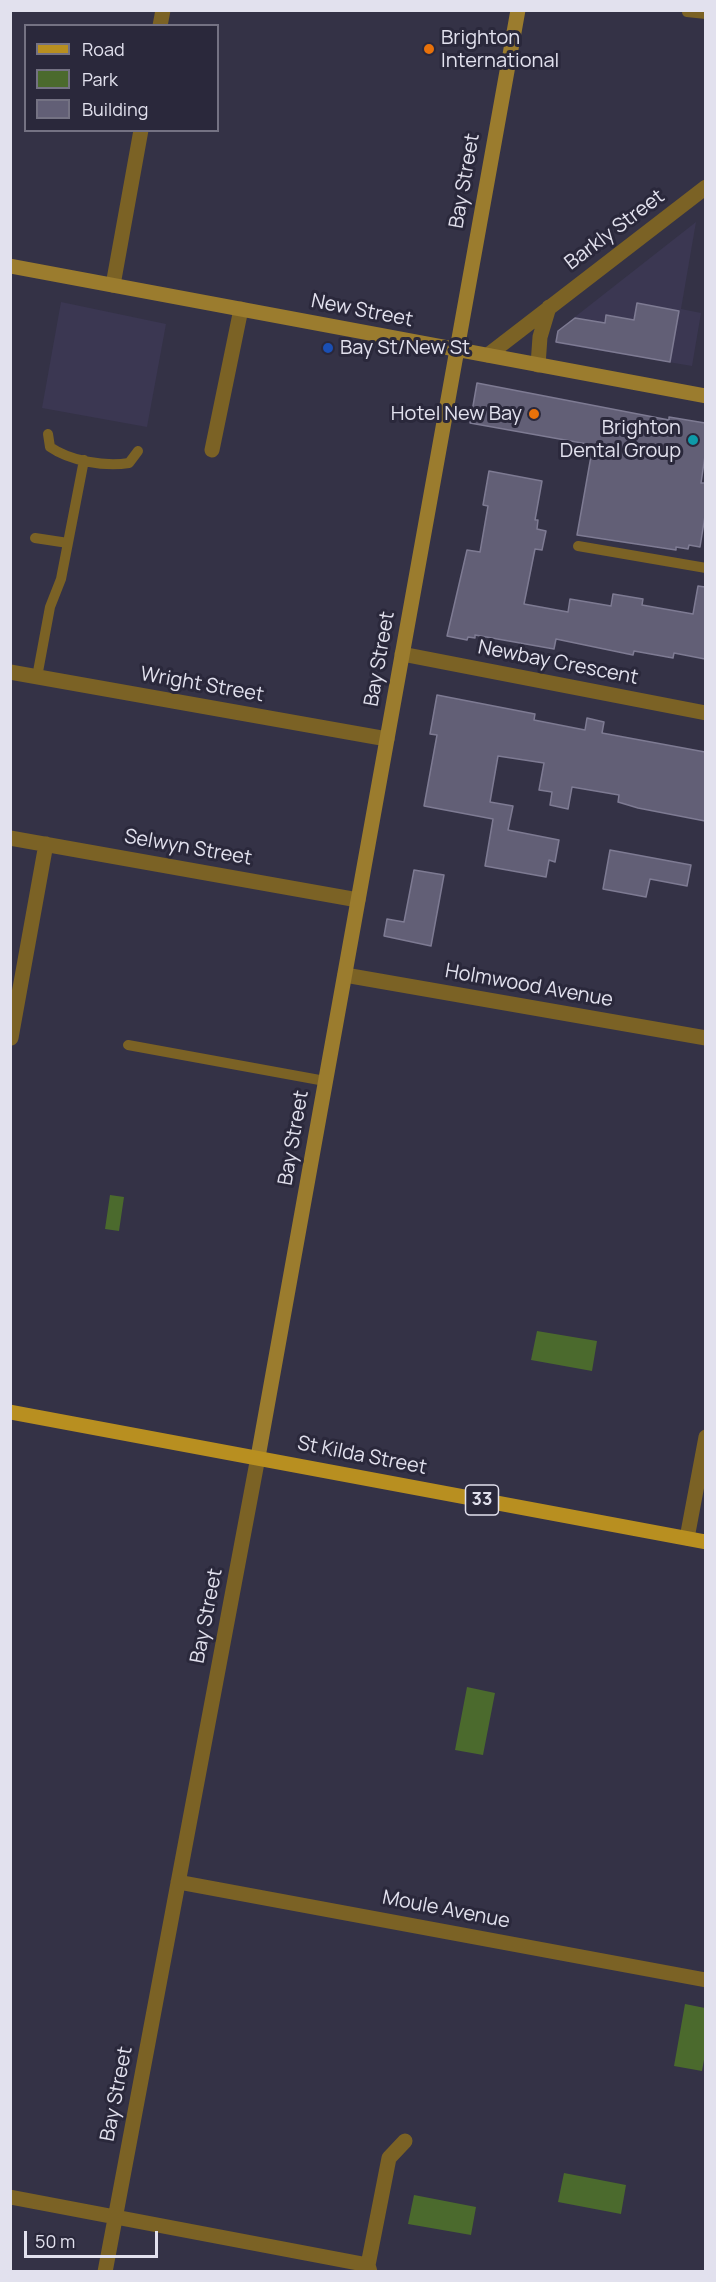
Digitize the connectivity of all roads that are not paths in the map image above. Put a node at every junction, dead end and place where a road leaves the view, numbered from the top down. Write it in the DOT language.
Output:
graph roads {
  1 [pos="518,10"];
  2 [pos="687,12"];
  3 [pos="705,14"];
  4 [pos="141,132"];
  5 [pos="705,187"];
  6 [pos="10,266"];
  7 [pos="113,285"];
  8 [pos="549,307"];
  9 [pos="241,309"];
  10 [pos="457,350"];
  11 [pos="488,355"];
  12 [pos="538,365"];
  13 [pos="705,396"];
  14 [pos="48,434"];
  15 [pos="212,450"];
  16 [pos="138,451"];
  17 [pos="84,460"];
  18 [pos="35,538"];
  19 [pos="68,543"];
  20 [pos="578,546"];
  21 [pos="705,568"];
  22 [pos="402,654"];
  23 [pos="10,672"];
  24 [pos="37,676"];
  25 [pos="705,713"];
  26 [pos="387,739"];
  27 [pos="10,838"];
  28 [pos="46,844"];
  29 [pos="358,900"];
  30 [pos="345,975"];
  31 [pos="11,1038"];
  32 [pos="705,1038"];
  33 [pos="128,1045"];
  34 [pos="325,1081"];
  35 [pos="10,1412"];
  36 [pos="705,1437"];
  37 [pos="258,1457"];
  38 [pos="687,1538"];
  39 [pos="705,1542"];
  40 [pos="178,1882"];
  41 [pos="705,1980"];
  42 [pos="405,2141"];
  43 [pos="10,2197"];
  44 [pos="116,2216"];
  45 [pos="369,2268"];
  46 [pos="105,2271"];
  1 -- 10 [label="street, Bay Street"];
  2 -- 3 [label="lane"];
  4 -- 7 [label="street"];
  5 -- 8 [label="street, Barkly Street"];
  6 -- 7 [label="street, New Street"];
  7 -- 9 [label="street, New Street"];
  8 -- 11 [label="street, Barkly Street"];
  8 -- 12 [label="street"];
  9 -- 10 [label="street, New Street"];
  9 -- 15 [label="street"];
  10 -- 11 [label="street, New Street"];
  10 -- 22 [label="street, Bay Street"];
  11 -- 12 [label="street, New Street"];
  12 -- 13 [label="street, New Street"];
  14 -- 17 [label="lane"];
  16 -- 17 [label="lane"];
  17 -- 19 [label="lane"];
  18 -- 19 [label="lane"];
  19 -- 24 [label="lane"];
  20 -- 21 [label="lane"];
  22 -- 25 [label="street, Newbay Crescent"];
  22 -- 26 [label="street, Bay Street"];
  23 -- 24 [label="street, Wright Street"];
  24 -- 26 [label="street, Wright Street"];
  26 -- 29 [label="street, Bay Street"];
  27 -- 28 [label="street, Selwyn Street"];
  28 -- 29 [label="street, Selwyn Street"];
  28 -- 31 [label="street"];
  29 -- 30 [label="street, Bay Street"];
  30 -- 32 [label="street, Holmwood Avenue"];
  30 -- 34 [label="street, Bay Street"];
  33 -- 34 [label="lane"];
  34 -- 37 [label="street, Bay Street"];
  35 -- 37 [label="main road, St Kilda Street / 33"];
  36 -- 38 [label="street"];
  37 -- 38 [label="main road, St Kilda Street / 33"];
  37 -- 40 [label="street, Bay Street"];
  38 -- 39 [label="main road, St Kilda Street / 33"];
  40 -- 41 [label="street, Moule Avenue"];
  40 -- 44 [label="street, Bay Street"];
  42 -- 45 [label="street"];
  43 -- 44 [label="street"];
  44 -- 45 [label="street"];
  44 -- 46 [label="street, Bay Street"];
}
